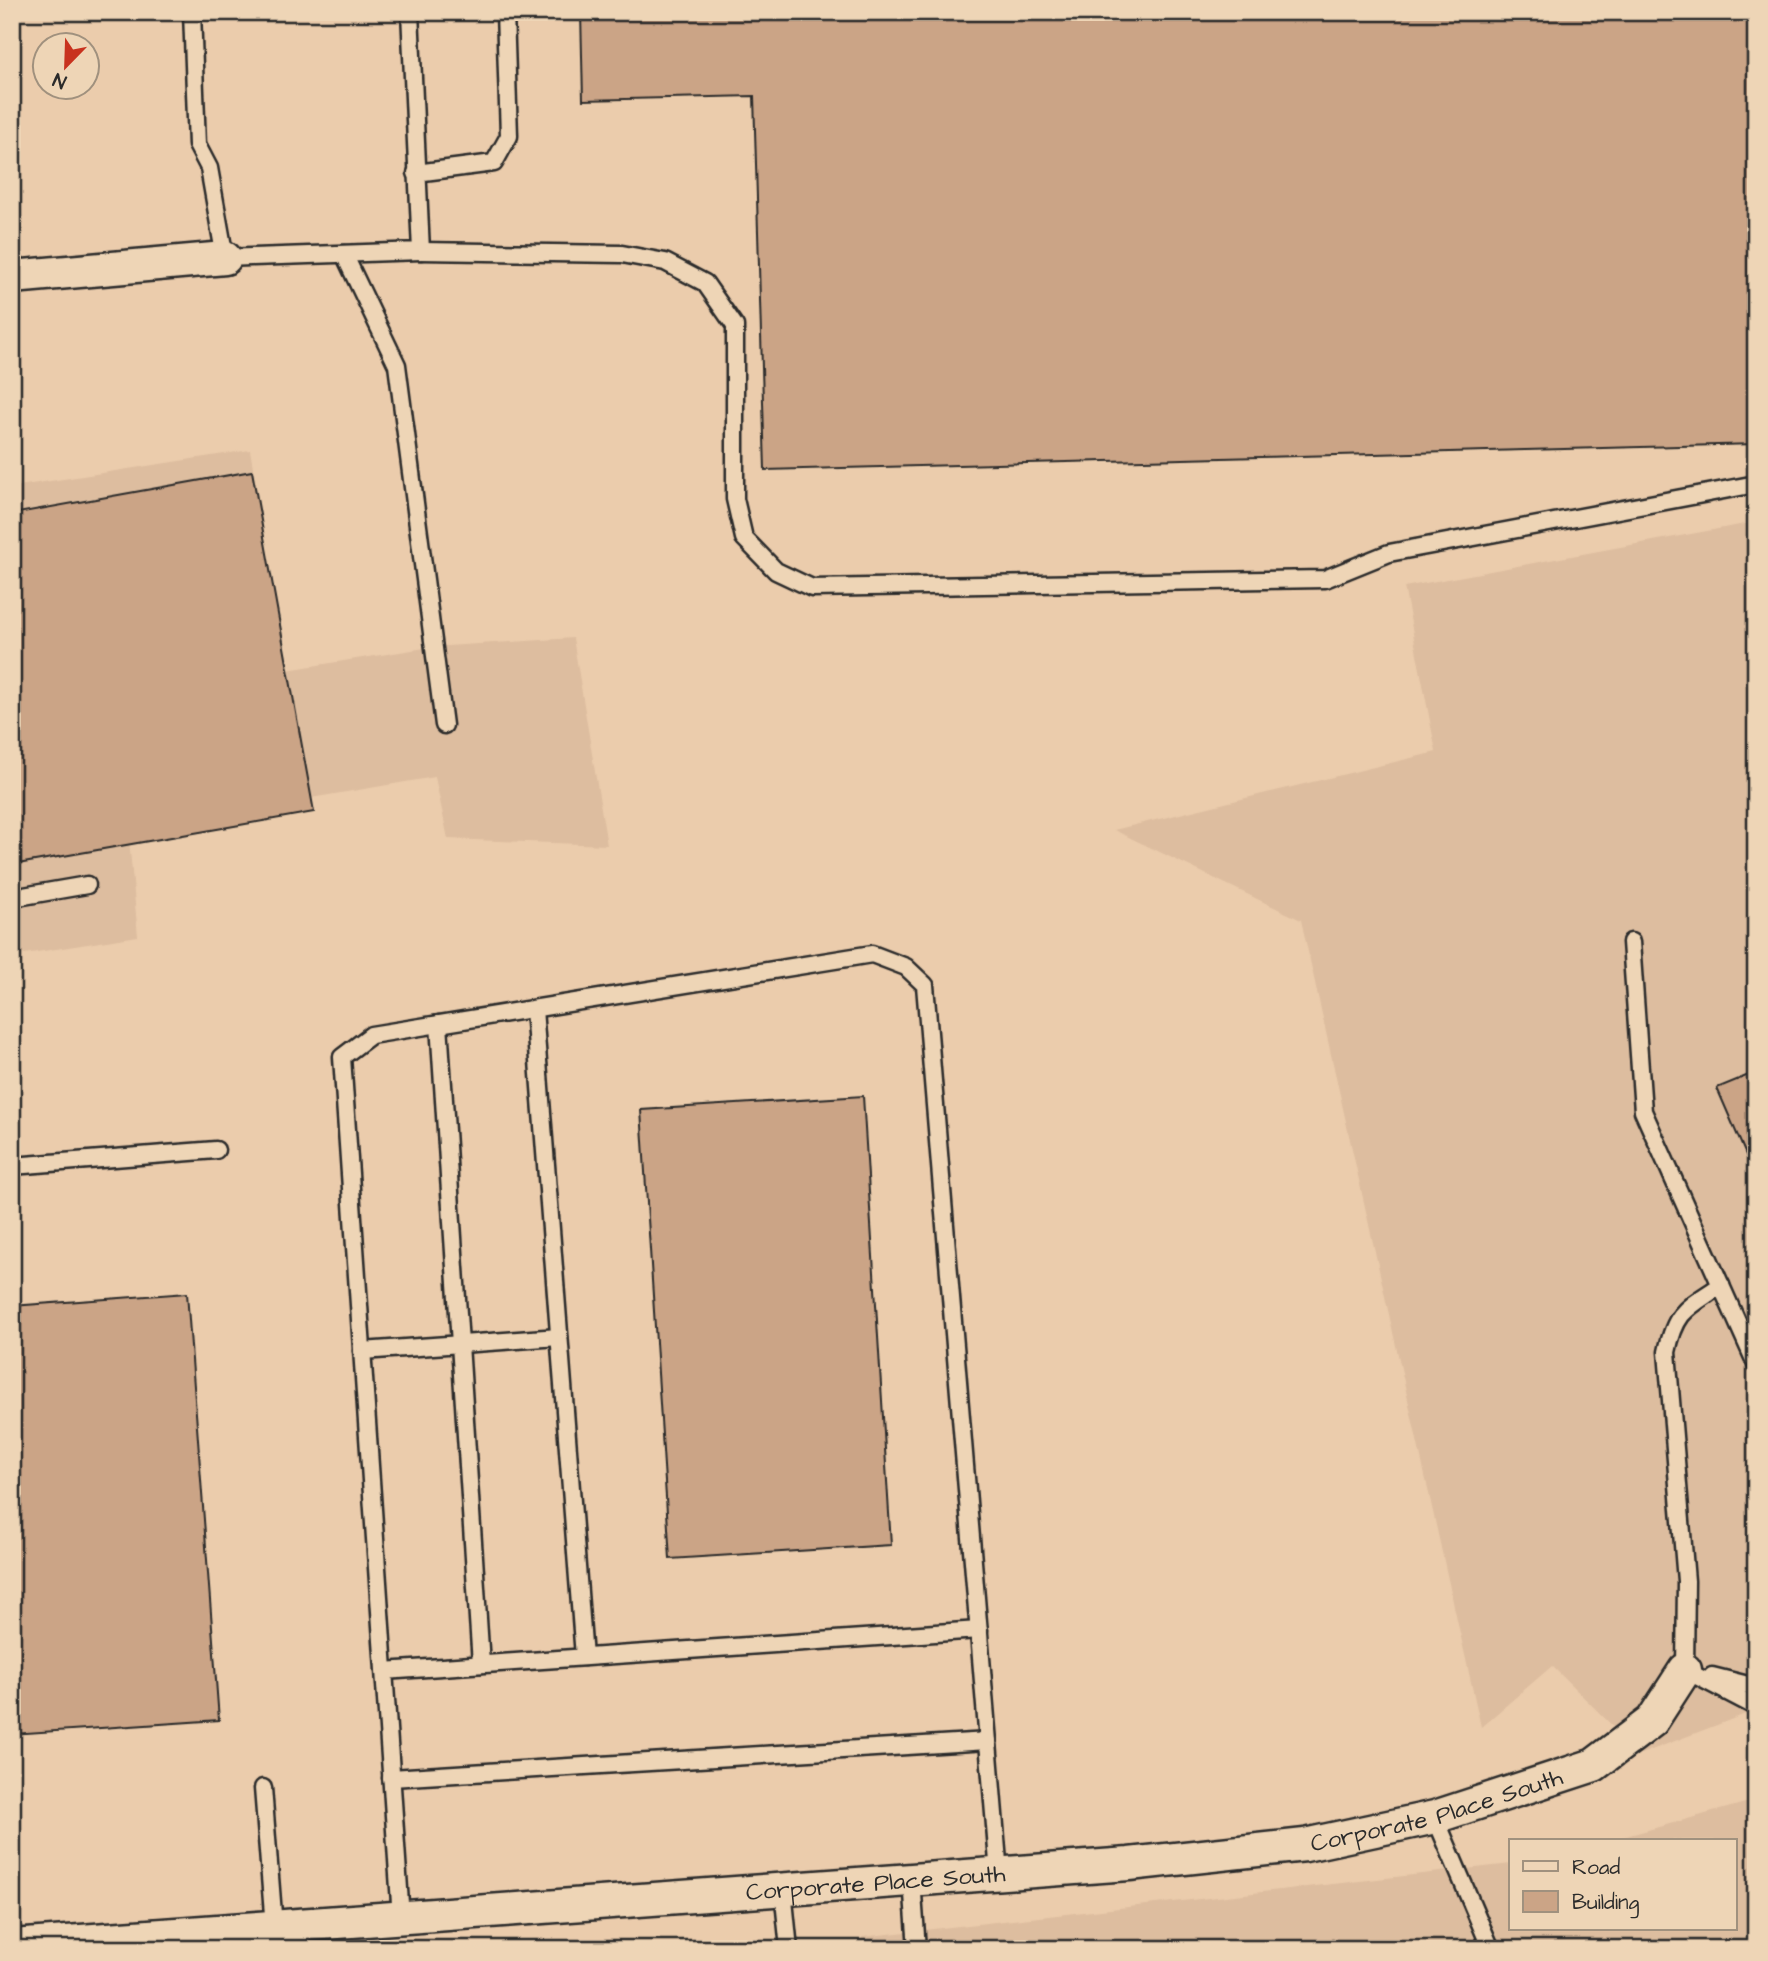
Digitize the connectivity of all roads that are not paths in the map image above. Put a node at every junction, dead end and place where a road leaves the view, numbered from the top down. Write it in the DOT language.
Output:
graph roads {
  1 [pos="192,12"];
  2 [pos="410,12"];
  3 [pos="505,12"];
  4 [pos="416,173"];
  5 [pos="421,251"];
  6 [pos="344,254"];
  7 [pos="225,258"];
  8 [pos="12,278"];
  9 [pos="1756,484"];
  10 [pos="444,724"];
  11 [pos="87,885"];
  12 [pos="12,898"];
  13 [pos="1631,942"];
  14 [pos="534,1009"];
  15 [pos="439,1024"];
  16 [pos="216,1150"];
  17 [pos="12,1166"];
  18 [pos="1721,1285"];
  19 [pos="559,1337"];
  20 [pos="460,1343"];
  21 [pos="362,1351"];
  22 [pos="1756,1364"];
  23 [pos="979,1630"];
  24 [pos="583,1657"];
  25 [pos="481,1664"];
  26 [pos="1685,1670"];
  27 [pos="384,1671"];
  28 [pos="1756,1688"];
  29 [pos="1756,1707"];
  30 [pos="988,1741"];
  31 [pos="391,1779"];
  32 [pos="263,1788"];
  33 [pos="1435,1817"];
  34 [pos="999,1874"];
  35 [pos="912,1880"];
  36 [pos="783,1890"];
  37 [pos="401,1918"];
  38 [pos="274,1927"];
  39 [pos="93,1945"];
  40 [pos="12,1946"];
  41 [pos="789,1949"];
  42 [pos="917,1949"];
  43 [pos="1491,1949"];
  1 -- 7 [label="lane"];
  2 -- 4 [label="lane"];
  3 -- 4 [label="lane"];
  4 -- 5 [label="lane"];
  5 -- 6 [label="lane"];
  5 -- 9 [label="lane"];
  6 -- 7 [label="lane"];
  6 -- 10 [label="lane"];
  7 -- 8 [label="street"];
  11 -- 12 [label="lane"];
  13 -- 18 [label="lane"];
  14 -- 15 [label="lane"];
  14 -- 19 [label="lane"];
  14 -- 23 [label="lane"];
  15 -- 20 [label="lane"];
  15 -- 21 [label="lane"];
  16 -- 17 [label="lane"];
  18 -- 22 [label="lane"];
  18 -- 26 [label="lane"];
  19 -- 20 [label="lane"];
  19 -- 24 [label="lane"];
  20 -- 21 [label="lane"];
  20 -- 25 [label="lane"];
  21 -- 27 [label="lane"];
  23 -- 24 [label="lane"];
  23 -- 30 [label="lane"];
  24 -- 25 [label="lane"];
  25 -- 27 [label="lane"];
  26 -- 28 [label="lane"];
  26 -- 29 [label="lane"];
  26 -- 33 [label="street, Corporate Place South"];
  27 -- 31 [label="lane"];
  30 -- 31 [label="lane"];
  30 -- 34 [label="lane"];
  31 -- 37 [label="lane"];
  32 -- 38 [label="lane"];
  33 -- 34 [label="street, Corporate Place South"];
  33 -- 43 [label="lane"];
  34 -- 35 [label="street, Corporate Place South"];
  35 -- 36 [label="street, Corporate Place South"];
  35 -- 42 [label="lane"];
  36 -- 37 [label="street, Corporate Place South"];
  36 -- 41 [label="lane"];
  37 -- 38 [label="street, Corporate Place South"];
  38 -- 39 [label="street, Corporate Place South"];
  39 -- 40 [label="street, Corporate Place South"];
}
